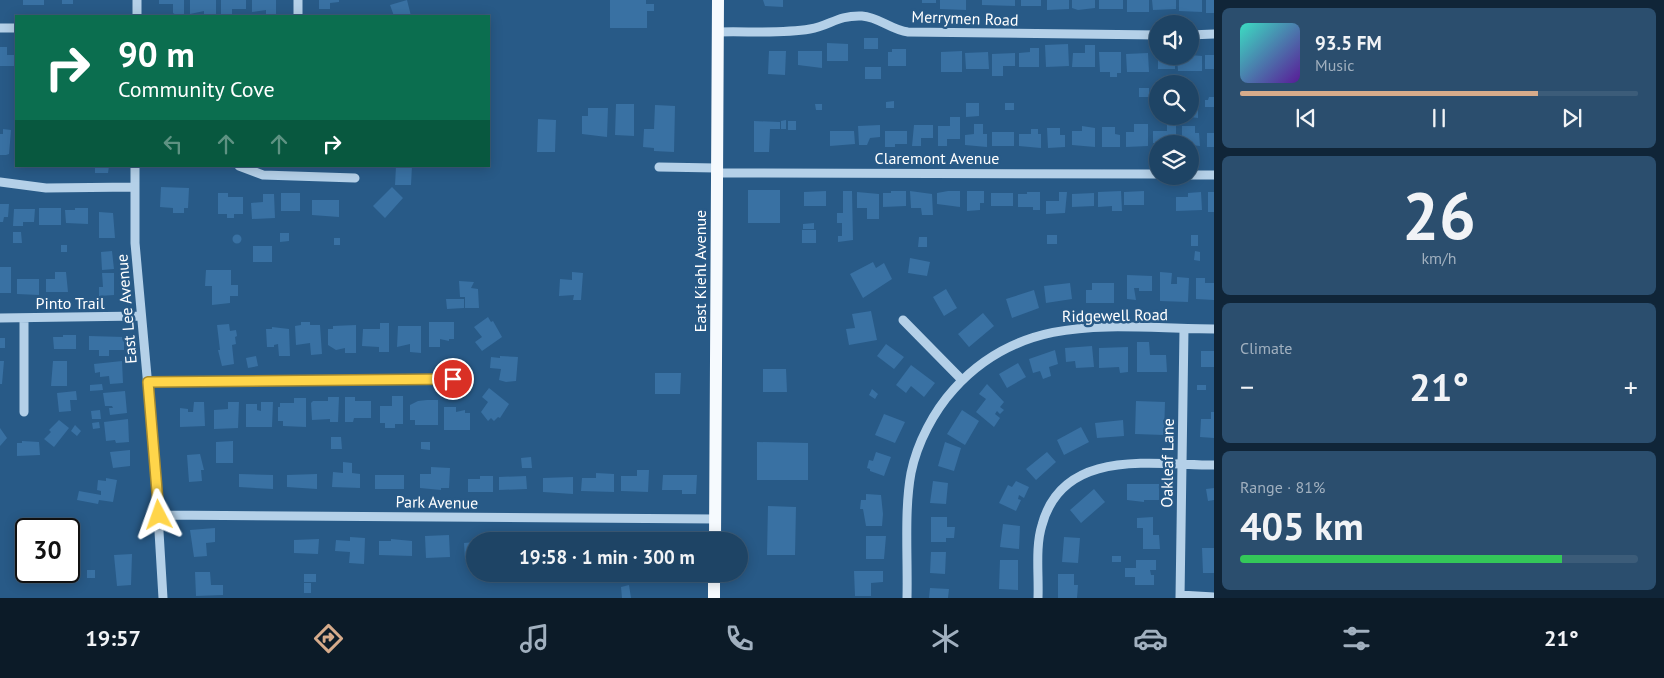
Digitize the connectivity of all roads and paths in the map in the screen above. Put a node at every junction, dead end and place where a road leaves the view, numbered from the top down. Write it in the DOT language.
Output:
graph roads {
  1 [pos="137,0"];
  2 [pos="298,0"];
  3 [pos="718,0"];
  4 [pos="137,15"];
  5 [pos="298,15"];
  6 [pos="0,28"];
  7 [pos="15,28"];
  8 [pos="718,32"];
  9 [pos="1199,34"];
  10 [pos="1214,34"];
  11 [pos="1149,35"];
  12 [pos="135,167"];
  13 [pos="242,167"];
  14 [pos="659,167"];
  15 [pos="716,170"];
  16 [pos="1149,174"];
  17 [pos="1199,175"];
  18 [pos="1214,175"];
  19 [pos="355,178"];
  20 [pos="0,182"];
  21 [pos="135,187"];
  22 [pos="141,316"];
  23 [pos="0,318"];
  24 [pos="24,318"];
  25 [pos="903,320"];
  26 [pos="1184,329"];
  27 [pos="1214,329"];
  28 [pos="453,379"];
  29 [pos="962,380"];
  30 [pos="148,382"];
  31 [pos="24,412"];
  32 [pos="1180,465"];
  33 [pos="1214,465"];
  34 [pos="159,515"];
  35 [pos="715,519"];
  36 [pos="715,532"];
  37 [pos="714,582"];
  38 [pos="1180,597"];
  39 [pos="1214,597"];
  40 [pos="163,598"];
  41 [pos="714,598"];
  42 [pos="907,598"];
  43 [pos="1038,598"];
  1 -- 4 [label="street"];
  2 -- 5 [label="street"];
  3 -- 8 [label="main road, East Kiehl Avenue"];
  6 -- 7 [label="street"];
  8 -- 11 [label="street, Merrymen Road"];
  8 -- 15 [label="main road, East Kiehl Avenue"];
  9 -- 10 [label="street"];
  12 -- 21 [label="street, East Lee Avenue"];
  13 -- 19 [label="street"];
  14 -- 15 [label="street, Claremont Avenue"];
  15 -- 16 [label="street, Claremont Avenue"];
  15 -- 35 [label="main road, East Kiehl Avenue"];
  17 -- 18 [label="street"];
  20 -- 21 [label="street"];
  21 -- 22 [label="street, East Lee Avenue"];
  22 -- 24 [label="street, Pinto Trail"];
  22 -- 30 [label="street, East Lee Avenue"];
  23 -- 24 [label="street, Pinto Trail"];
  24 -- 31 [label="street"];
  25 -- 29 [label="street"];
  26 -- 27 [label="street, Ridgewell Road"];
  26 -- 29 [label="street, Ridgewell Road"];
  26 -- 32 [label="street, Oakleaf Lane"];
  28 -- 30 [label="street"];
  29 -- 42 [label="street, Ridgewell Road"];
  30 -- 34 [label="street, East Lee Avenue"];
  32 -- 33 [label="street"];
  32 -- 38 [label="street, Oakleaf Lane"];
  32 -- 43 [label="street"];
  34 -- 35 [label="street, Park Avenue"];
  34 -- 40 [label="street, East Lee Avenue"];
  35 -- 36 [label="main road, East Kiehl Avenue"];
  37 -- 41 [label="main road"];
  38 -- 39 [label="street"];
}
